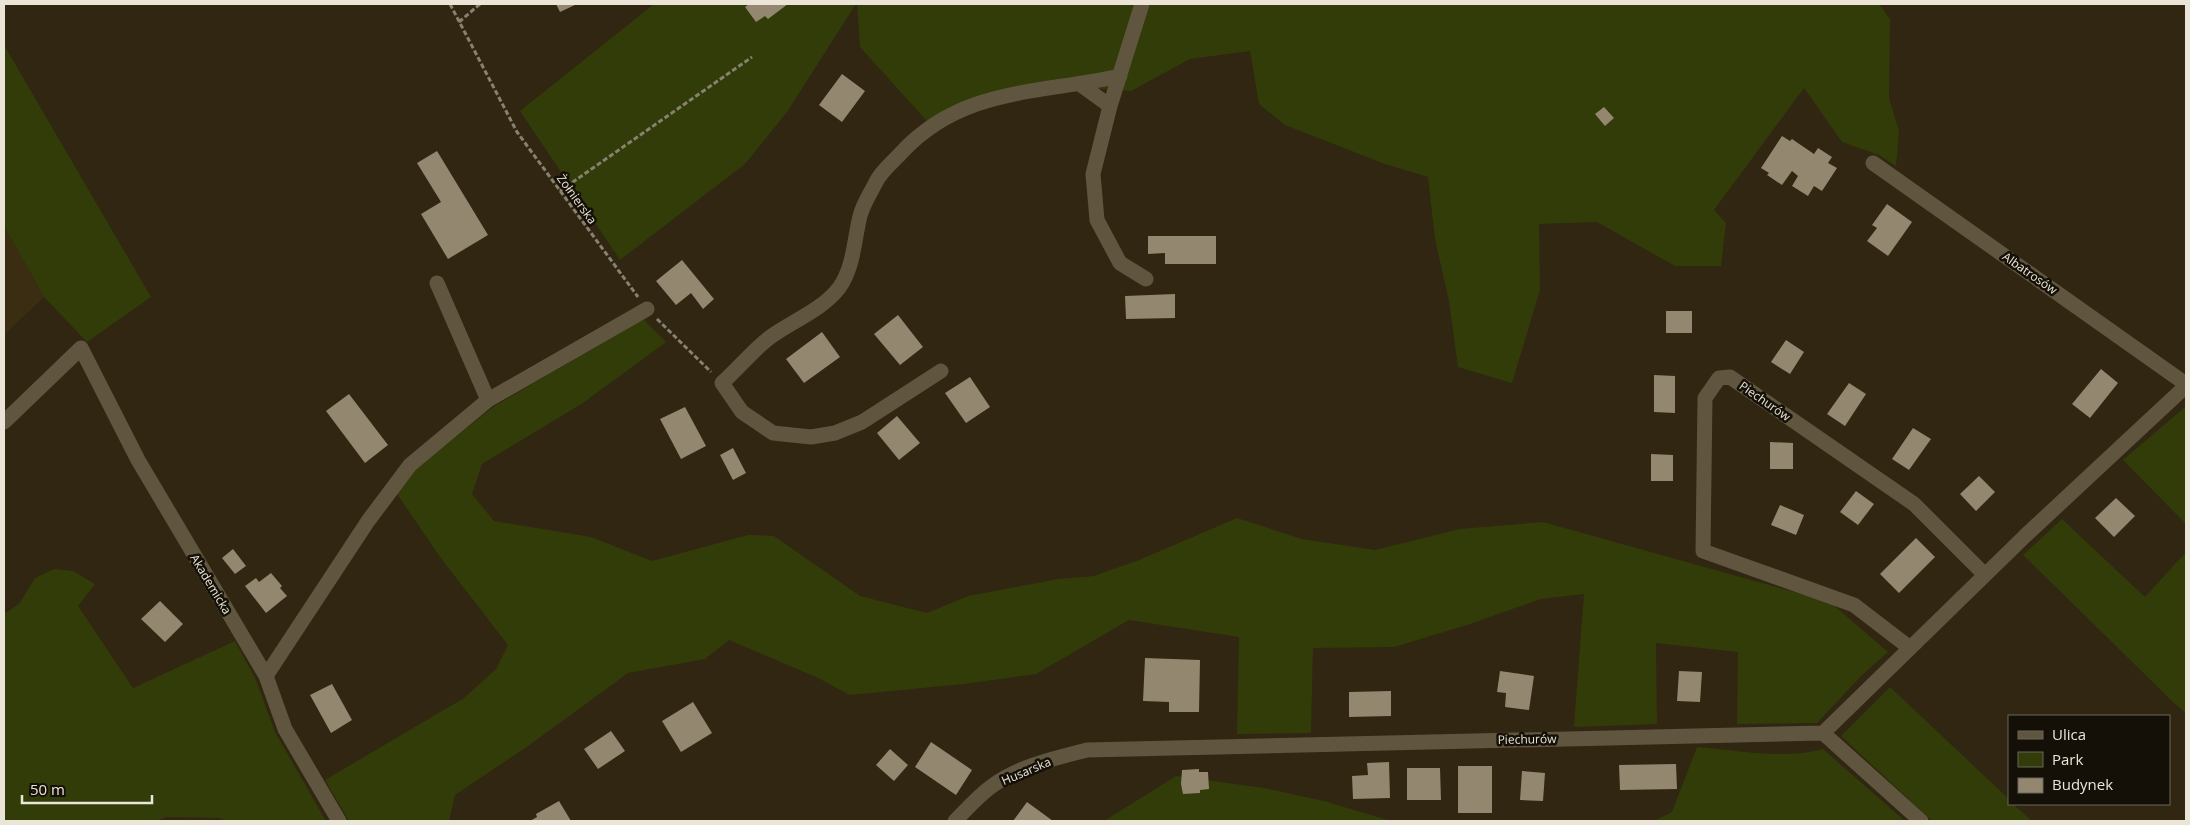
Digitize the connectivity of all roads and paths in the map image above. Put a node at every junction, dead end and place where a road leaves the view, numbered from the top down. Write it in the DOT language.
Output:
graph roads {
  1 [pos="450,4"];
  2 [pos="480,4"];
  3 [pos="1142,4"];
  4 [pos="460,22"];
  5 [pos="752,57"];
  6 [pos="1120,76"];
  7 [pos="1082,84"];
  8 [pos="1110,106"];
  9 [pos="1873,163"];
  10 [pos="560,191"];
  11 [pos="1146,279"];
  12 [pos="437,283"];
  13 [pos="647,309"];
  14 [pos="941,370"];
  15 [pos="722,383"];
  16 [pos="2186,385"];
  17 [pos="488,400"];
  18 [pos="4,422"];
  19 [pos="1984,576"];
  20 [pos="1910,648"];
  21 [pos="266,676"];
  22 [pos="1823,733"];
  23 [pos="1110,748"];
  24 [pos="339,821"];
  25 [pos="955,821"];
  26 [pos="1921,821"];
  1 -- 4 [label="path, Żołnierska"];
  2 -- 4 [label="path"];
  3 -- 6 [label="street"];
  4 -- 10 [label="path, Żołnierska"];
  5 -- 10 [label="path"];
  6 -- 7 [label="street"];
  6 -- 8 [label="street"];
  7 -- 8 [label="street"];
  7 -- 15 [label="street"];
  8 -- 11 [label="street"];
  9 -- 16 [label="street, Albatrosów"];
  10 -- 13 [label="path, Żołnierska"];
  12 -- 17 [label="street"];
  13 -- 15 [label="path, Żołnierska"];
  13 -- 17 [label="street"];
  14 -- 15 [label="street"];
  16 -- 19 [label="street"];
  17 -- 21 [label="street"];
  18 -- 21 [label="street, Akademicka"];
  19 -- 20 [label="street"];
  19 -- 20 [label="street, Piechurów"];
  20 -- 22 [label="street"];
  21 -- 24 [label="street, Akademicka"];
  22 -- 23 [label="street, Piechurów"];
  22 -- 26 [label="street"];
  23 -- 25 [label="street, Husarska"];
}
